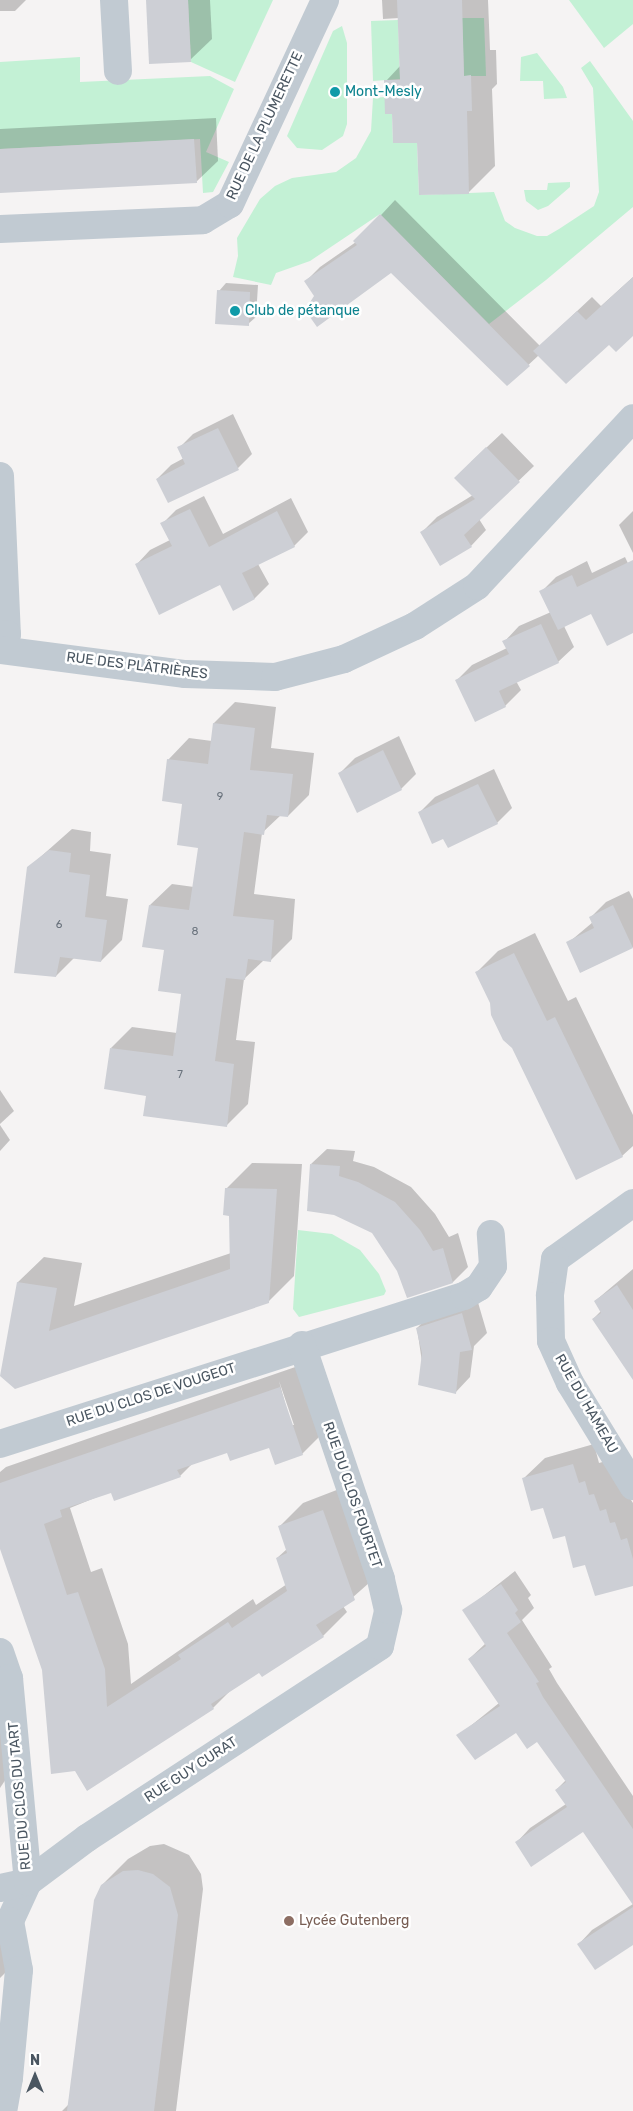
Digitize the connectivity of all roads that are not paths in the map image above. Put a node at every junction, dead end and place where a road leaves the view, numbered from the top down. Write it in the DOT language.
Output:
graph roads {
  1 [pos="114,0"];
  2 [pos="325,0"];
  3 [pos="118,71"];
  4 [pos="0,229"];
  5 [pos="633,418"];
  6 [pos="0,476"];
  7 [pos="2,650"];
  8 [pos="633,1203"];
  9 [pos="491,1234"];
  10 [pos="302,1346"];
  11 [pos="0,1444"];
  12 [pos="633,1486"];
  13 [pos="380,1646"];
  14 [pos="0,1652"];
  15 [pos="28,1882"];
  16 [pos="0,1888"];
  17 [pos="3,2111"];
  1 -- 3 [label="street"];
  2 -- 4 [label="street, RUE DE LA PLUMERETTE"];
  5 -- 7 [label="street, RUE DES PLÂTRIÈRES"];
  6 -- 7 [label="street"];
  8 -- 12 [label="street, RUE DU HAMEAU"];
  9 -- 10 [label="street, RUE DU CLOS DE VOUGEOT"];
  10 -- 11 [label="street, RUE DU CLOS DE VOUGEOT"];
  10 -- 13 [label="street, RUE DU CLOS FOURTET"];
  13 -- 15 [label="street, RUE GUY CURAT"];
  14 -- 15 [label="street, RUE DU CLOS DU TART"];
  15 -- 16 [label="street, RUE GUY CURAT"];
  15 -- 17 [label="street"];
}
